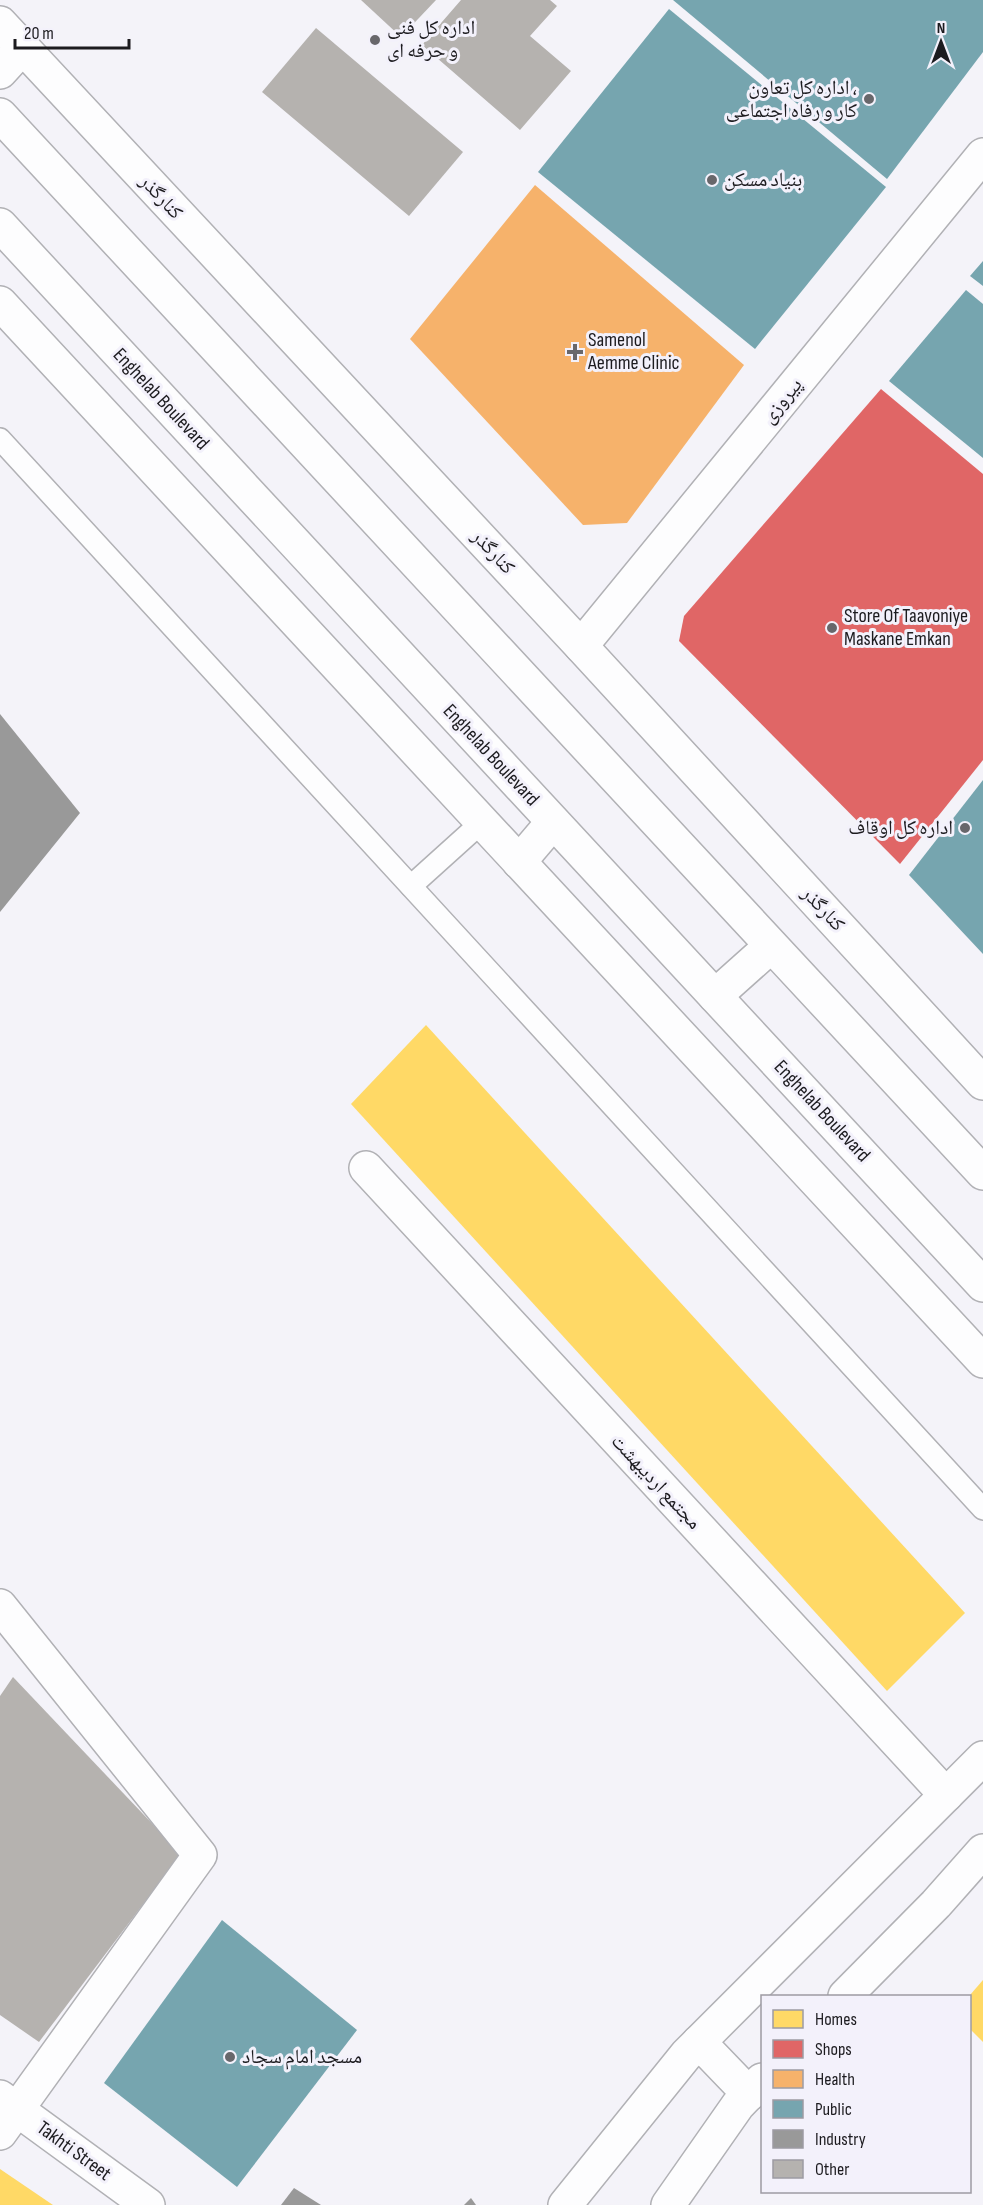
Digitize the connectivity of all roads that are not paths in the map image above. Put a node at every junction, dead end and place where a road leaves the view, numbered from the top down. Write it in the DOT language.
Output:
graph roads {
  1 [pos="0,23"];
  2 [pos="22,48"];
  3 [pos="0,72"];
  4 [pos="0,115"];
  5 [pos="983,155"];
  6 [pos="0,225"];
  7 [pos="0,303"];
  8 [pos="0,439"];
  9 [pos="581,646"];
  10 [pos="482,822"];
  11 [pos="553,822"];
  12 [pos="519,862"];
  13 [pos="411,886"];
  14 [pos="771,946"];
  15 [pos="715,996"];
  16 [pos="983,1083"];
  17 [pos="366,1168"];
  18 [pos="983,1173"];
  19 [pos="983,1285"];
  20 [pos="983,1361"];
  21 [pos="983,1509"];
  22 [pos="5,1628"];
  23 [pos="983,1758"];
  24 [pos="946,1795"];
  25 [pos="983,1851"];
  26 [pos="846,1995"];
  27 [pos="699,2042"];
  28 [pos="756,2087"];
  29 [pos="6,2113"];
  30 [pos="148,2205"];
  31 [pos="566,2205"];
  32 [pos="668,2205"];
  1 -- 2 [label="main road, کنارگذر"];
  2 -- 3 [label="main road"];
  2 -- 9 [label="main road, کنارگذر"];
  4 -- 14 [label="main road"];
  5 -- 9 [label="main road, پیروزی"];
  6 -- 11 [label="main road, Enghelab Boulevard"];
  7 -- 10 [label="main road"];
  8 -- 13 [label="lane"];
  9 -- 16 [label="main road, کنارگذر"];
  10 -- 12 [label="main road"];
  10 -- 13 [label="lane"];
  11 -- 12 [label="main road"];
  11 -- 15 [label="main road, Enghelab Boulevard"];
  12 -- 20 [label="main road"];
  13 -- 21 [label="lane"];
  14 -- 15 [label="main road"];
  14 -- 18 [label="main road"];
  15 -- 19 [label="main road, Enghelab Boulevard"];
  17 -- 24 [label="main road, مجتمع اردیبهشت"];
  22 -- 29 [label="main road"];
  23 -- 24 [label="main road"];
  24 -- 27 [label="main road"];
  25 -- 26 [label="main road"];
  27 -- 28 [label="main road"];
  27 -- 31 [label="main road"];
  28 -- 32 [label="main road"];
  29 -- 30 [label="main road, Takhti Street"];
}
